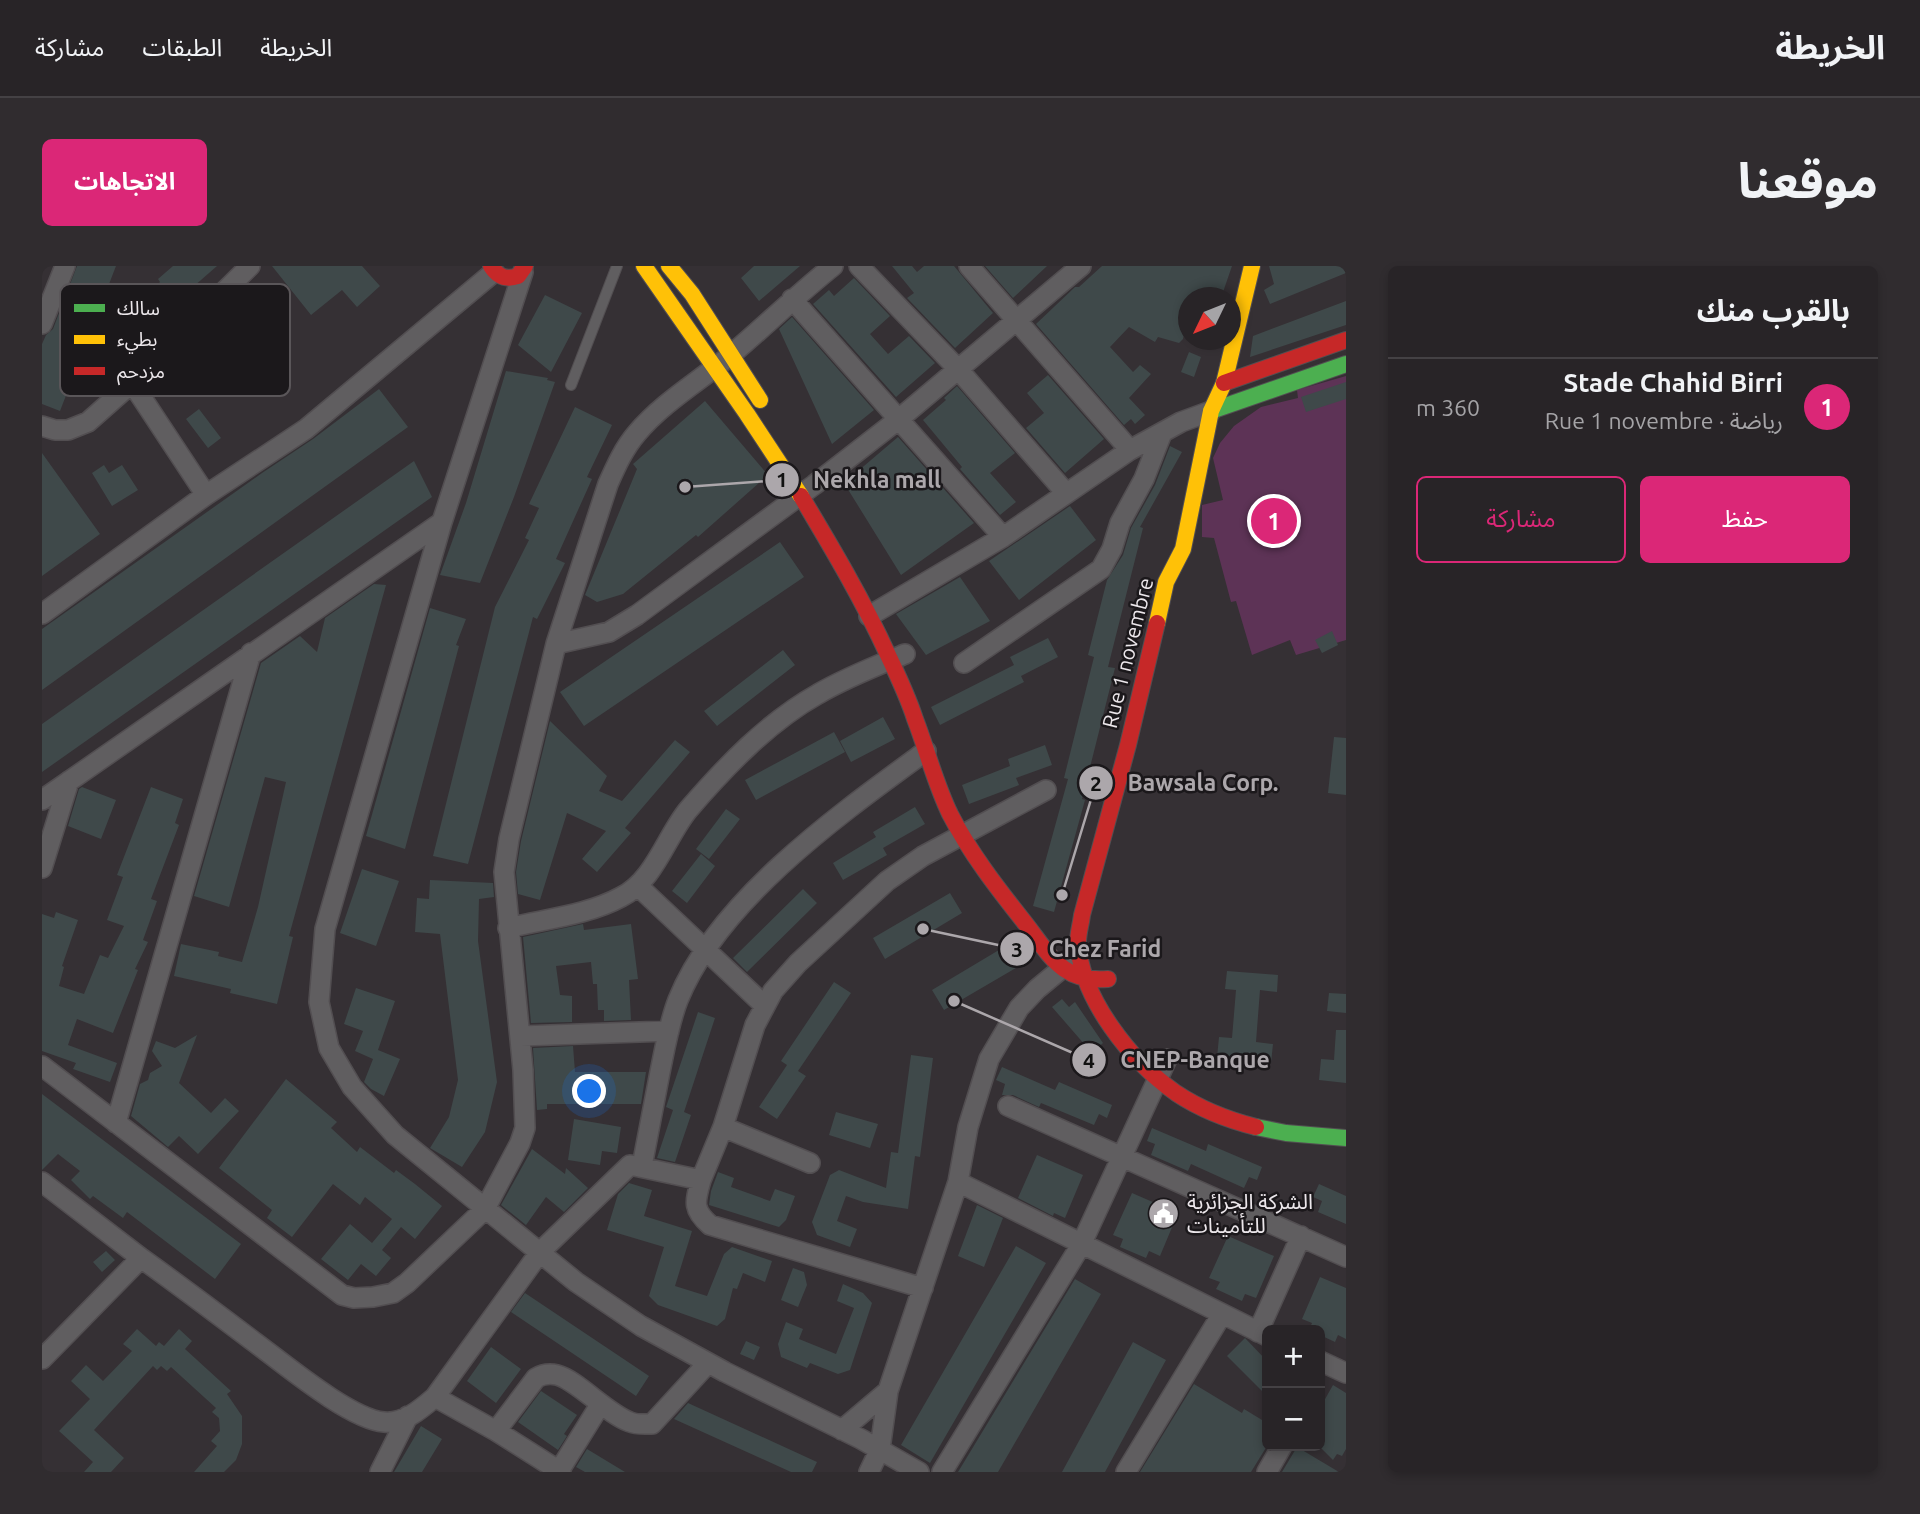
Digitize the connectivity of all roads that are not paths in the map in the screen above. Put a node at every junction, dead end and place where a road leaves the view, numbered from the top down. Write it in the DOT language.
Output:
graph roads {
  1 [pos="65,266"];
  2 [pos="250,266"];
  3 [pos="617,266"];
  4 [pos="645,266"];
  5 [pos="669,266"];
  6 [pos="833,266"];
  7 [pos="859,266"];
  8 [pos="969,266"];
  9 [pos="1251,266"];
  10 [pos="1078,267"];
  11 [pos="492,269"];
  12 [pos="524,269"];
  13 [pos="232,284"];
  14 [pos="792,299"];
  15 [pos="1018,319"];
  16 [pos="42,324"];
  17 [pos="1346,340"];
  18 [pos="724,360"];
  19 [pos="1346,363"];
  20 [pos="957,368"];
  21 [pos="1224,383"];
  22 [pos="571,385"];
  23 [pos="117,396"];
  24 [pos="141,396"];
  25 [pos="766,409"];
  26 [pos="1210,411"];
  27 [pos="899,419"];
  28 [pos="1181,422"];
  29 [pos="42,426"];
  30 [pos="1162,433"];
  31 [pos="1130,450"];
  32 [pos="810,488"];
  33 [pos="1066,494"];
  34 [pos="206,495"];
  35 [pos="442,522"];
  36 [pos="1003,537"];
  37 [pos="1183,549"];
  38 [pos="1186,579"];
  39 [pos="876,607"];
  40 [pos="42,614"];
  41 [pos="556,644"];
  42 [pos="251,653"];
  43 [pos="897,657"];
  44 [pos="964,663"];
  45 [pos="935,752"];
  46 [pos="69,781"];
  47 [pos="1046,790"];
  48 [pos="42,800"];
  49 [pos="974,829"];
  50 [pos="42,868"];
  51 [pos="638,886"];
  52 [pos="1026,899"];
  53 [pos="508,928"];
  54 [pos="705,949"];
  55 [pos="1073,962"];
  56 [pos="1087,980"];
  57 [pos="764,1005"];
  58 [pos="668,1031"];
  59 [pos="521,1036"];
  60 [pos="1152,1044"];
  61 [pos="1173,1064"];
  62 [pos="42,1066"];
  63 [pos="1157,1078"];
  64 [pos="1008,1106"];
  65 [pos="116,1123"];
  66 [pos="723,1127"];
  67 [pos="1346,1138"];
  68 [pos="1123,1158"];
  69 [pos="810,1163"];
  70 [pos="642,1166"];
  71 [pos="701,1180"];
  72 [pos="42,1182"];
  73 [pos="958,1182"];
  74 [pos="485,1209"];
  75 [pos="1301,1236"];
  76 [pos="1081,1245"];
  77 [pos="540,1252"];
  78 [pos="1346,1257"];
  79 [pos="141,1258"];
  80 [pos="923,1288"];
  81 [pos="1222,1314"];
  82 [pos="1266,1325"];
  83 [pos="1262,1334"];
  84 [pos="42,1359"];
  85 [pos="708,1363"];
  86 [pos="888,1391"];
  87 [pos="435,1397"];
  88 [pos="600,1405"];
  89 [pos="408,1416"];
  90 [pos="842,1430"];
  91 [pos="496,1431"];
  92 [pos="880,1449"];
  93 [pos="1279,1451"];
  94 [pos="560,1471"];
  95 [pos="380,1472"];
  96 [pos="869,1472"];
  97 [pos="919,1472"];
  98 [pos="942,1472"];
  99 [pos="1126,1472"];
  100 [pos="1267,1472"];
  1 -- 16 [label="street"];
  2 -- 13 [label="street"];
  3 -- 22 [label="lane"];
  4 -- 18 [label="main road"];
  5 -- 18 [label="main road"];
  6 -- 14 [label="street"];
  7 -- 20 [label="street"];
  8 -- 15 [label="street"];
  9 -- 21 [label="main road"];
  10 -- 15 [label="street"];
  11 -- 12 [label="main road"];
  11 -- 34 [label="street"];
  12 -- 35 [label="street"];
  14 -- 18 [label="street"];
  14 -- 27 [label="street"];
  15 -- 20 [label="street"];
  15 -- 31 [label="street"];
  17 -- 21 [label="main road"];
  18 -- 25 [label="main road"];
  18 -- 32 [label="main road"];
  18 -- 41 [label="street"];
  19 -- 26 [label="main road"];
  20 -- 27 [label="street"];
  20 -- 33 [label="street"];
  21 -- 26 [label="main road"];
  21 -- 28 [label="street"];
  23 -- 29 [label="street"];
  24 -- 34 [label="street"];
  26 -- 28 [label="street"];
  26 -- 37 [label="main road"];
  27 -- 32 [label="street"];
  27 -- 36 [label="street"];
  28 -- 30 [label="street"];
  30 -- 31 [label="street"];
  30 -- 44 [label="street"];
  31 -- 33 [label="street"];
  32 -- 39 [label="main road"];
  32 -- 41 [label="street"];
  33 -- 36 [label="street"];
  34 -- 40 [label="street"];
  35 -- 42 [label="street"];
  35 -- 74 [label="street"];
  36 -- 39 [label="street"];
  37 -- 38 [label="main road, Rue 1 novembre"];
  37 -- 55 [label="main road, Rue 1 novembre"];
  39 -- 43 [label="main road"];
  41 -- 53 [label="street"];
  42 -- 46 [label="street"];
  42 -- 65 [label="street"];
  43 -- 45 [label="main road"];
  43 -- 51 [label="street"];
  45 -- 49 [label="main road"];
  45 -- 54 [label="street"];
  46 -- 48 [label="street"];
  46 -- 50 [label="street"];
  47 -- 49 [label="street"];
  49 -- 55 [label="main road"];
  49 -- 57 [label="street"];
  51 -- 53 [label="street"];
  51 -- 54 [label="street"];
  52 -- 55 [label="main road"];
  53 -- 59 [label="street"];
  54 -- 57 [label="street"];
  54 -- 58 [label="street"];
  55 -- 56 [label="main road, Rue 1 novembre"];
  55 -- 56 [label="main road"];
  55 -- 73 [label="street"];
  56 -- 63 [label="main road, Rue 1 novembre"];
  57 -- 66 [label="street"];
  58 -- 59 [label="street"];
  58 -- 70 [label="street"];
  59 -- 74 [label="street"];
  60 -- 61 [label="main road"];
  61 -- 63 [label="street"];
  62 -- 65 [label="street"];
  63 -- 67 [label="main road, Rue 1 novembre"];
  63 -- 68 [label="street"];
  64 -- 68 [label="street"];
  65 -- 74 [label="street"];
  66 -- 69 [label="street"];
  66 -- 71 [label="street"];
  68 -- 75 [label="street"];
  68 -- 76 [label="street"];
  70 -- 71 [label="street"];
  70 -- 77 [label="street"];
  71 -- 80 [label="street"];
  72 -- 79 [label="street"];
  73 -- 76 [label="street"];
  73 -- 80 [label="street"];
  74 -- 77 [label="street"];
  75 -- 78 [label="street"];
  75 -- 82 [label="street"];
  76 -- 81 [label="street"];
  76 -- 98 [label="street"];
  77 -- 85 [label="street"];
  77 -- 87 [label="street"];
  79 -- 84 [label="street"];
  79 -- 89 [label="street"];
  80 -- 86 [label="street"];
  81 -- 83 [label="street"];
  81 -- 99 [label="street"];
  85 -- 88 [label="street"];
  85 -- 90 [label="street"];
  86 -- 90 [label="street"];
  86 -- 92 [label="street"];
  87 -- 89 [label="street"];
  87 -- 91 [label="street"];
  88 -- 91 [label="street"];
  88 -- 94 [label="street"];
  89 -- 95 [label="street"];
  90 -- 92 [label="street"];
  91 -- 94 [label="street"];
  92 -- 96 [label="street"];
  92 -- 97 [label="street"];
  93 -- 100 [label="street"];
}
